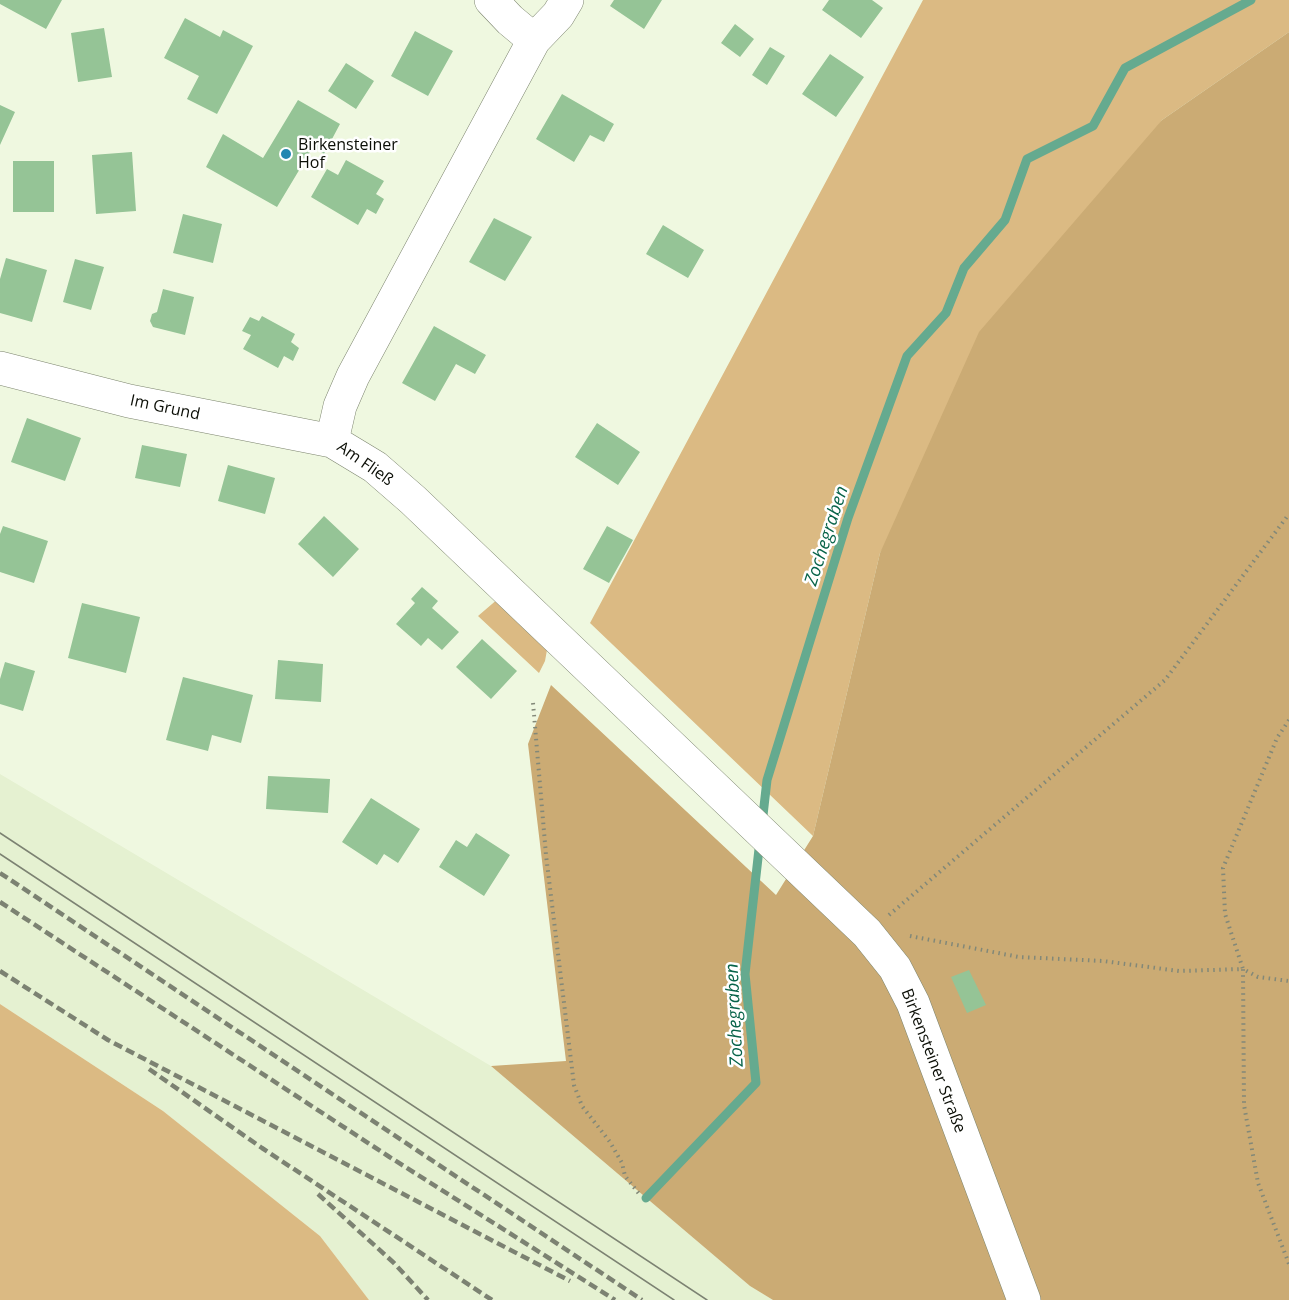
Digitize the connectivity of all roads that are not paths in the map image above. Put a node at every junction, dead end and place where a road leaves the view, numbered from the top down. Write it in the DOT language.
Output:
graph roads {
  1 [pos="491,0"];
  2 [pos="567,0"];
  3 [pos="534,40"];
  4 [pos="0,368"];
  5 [pos="332,441"];
  6 [pos="735,808"];
  7 [pos="1024,1300"];
  1 -- 3 [label="street"];
  2 -- 3 [label="street, Am Fließ"];
  3 -- 5 [label="street, Am Fließ"];
  4 -- 5 [label="street, Im Grund"];
  5 -- 6 [label="street, Am Fließ"];
  6 -- 7 [label="street, Birkensteiner Straße"];
}
